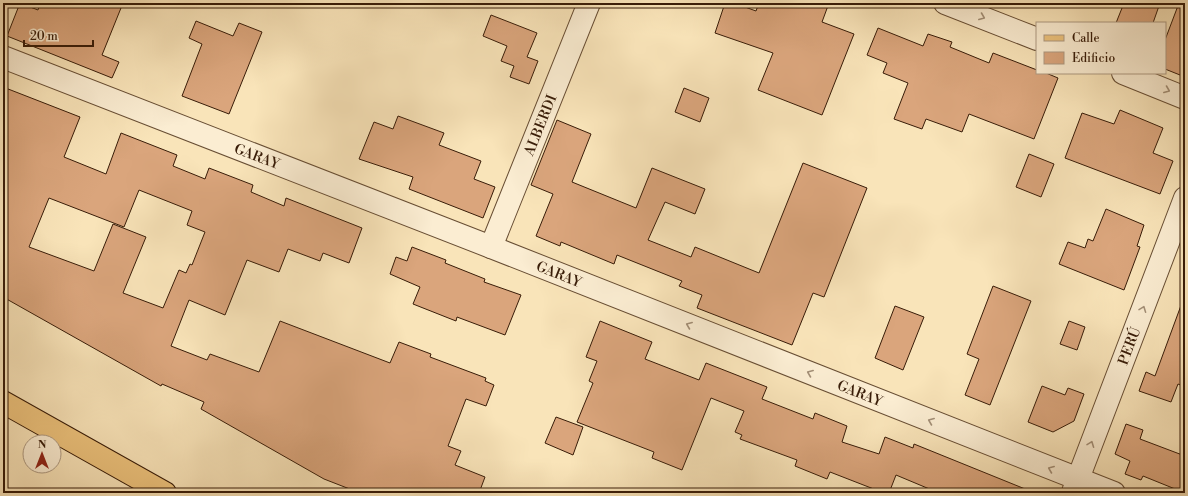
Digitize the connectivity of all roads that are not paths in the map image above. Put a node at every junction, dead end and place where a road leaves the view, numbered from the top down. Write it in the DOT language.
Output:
graph roads {
  1 [pos="589,3"];
  2 [pos="945,3"];
  3 [pos="1036,39"];
  4 [pos="3,57"];
  5 [pos="1125,74"];
  6 [pos="1185,98"];
  7 [pos="1185,198"];
  8 [pos="491,247"];
  9 [pos="3,402"];
  10 [pos="1075,486"];
  11 [pos="164,493"];
  12 [pos="1114,493"];
  1 -- 8 [label="street, ALBERDI"];
  2 -- 3 [label="street, one-way"];
  4 -- 8 [label="street, GARAY"];
  5 -- 6 [label="street, one-way"];
  10 -- 7 [label="street, PERÚ, one-way"];
  10 -- 8 [label="street, GARAY, one-way"];
  9 -- 11 [label="main road"];
  10 -- 12 [label="street, GARAY"];
}
